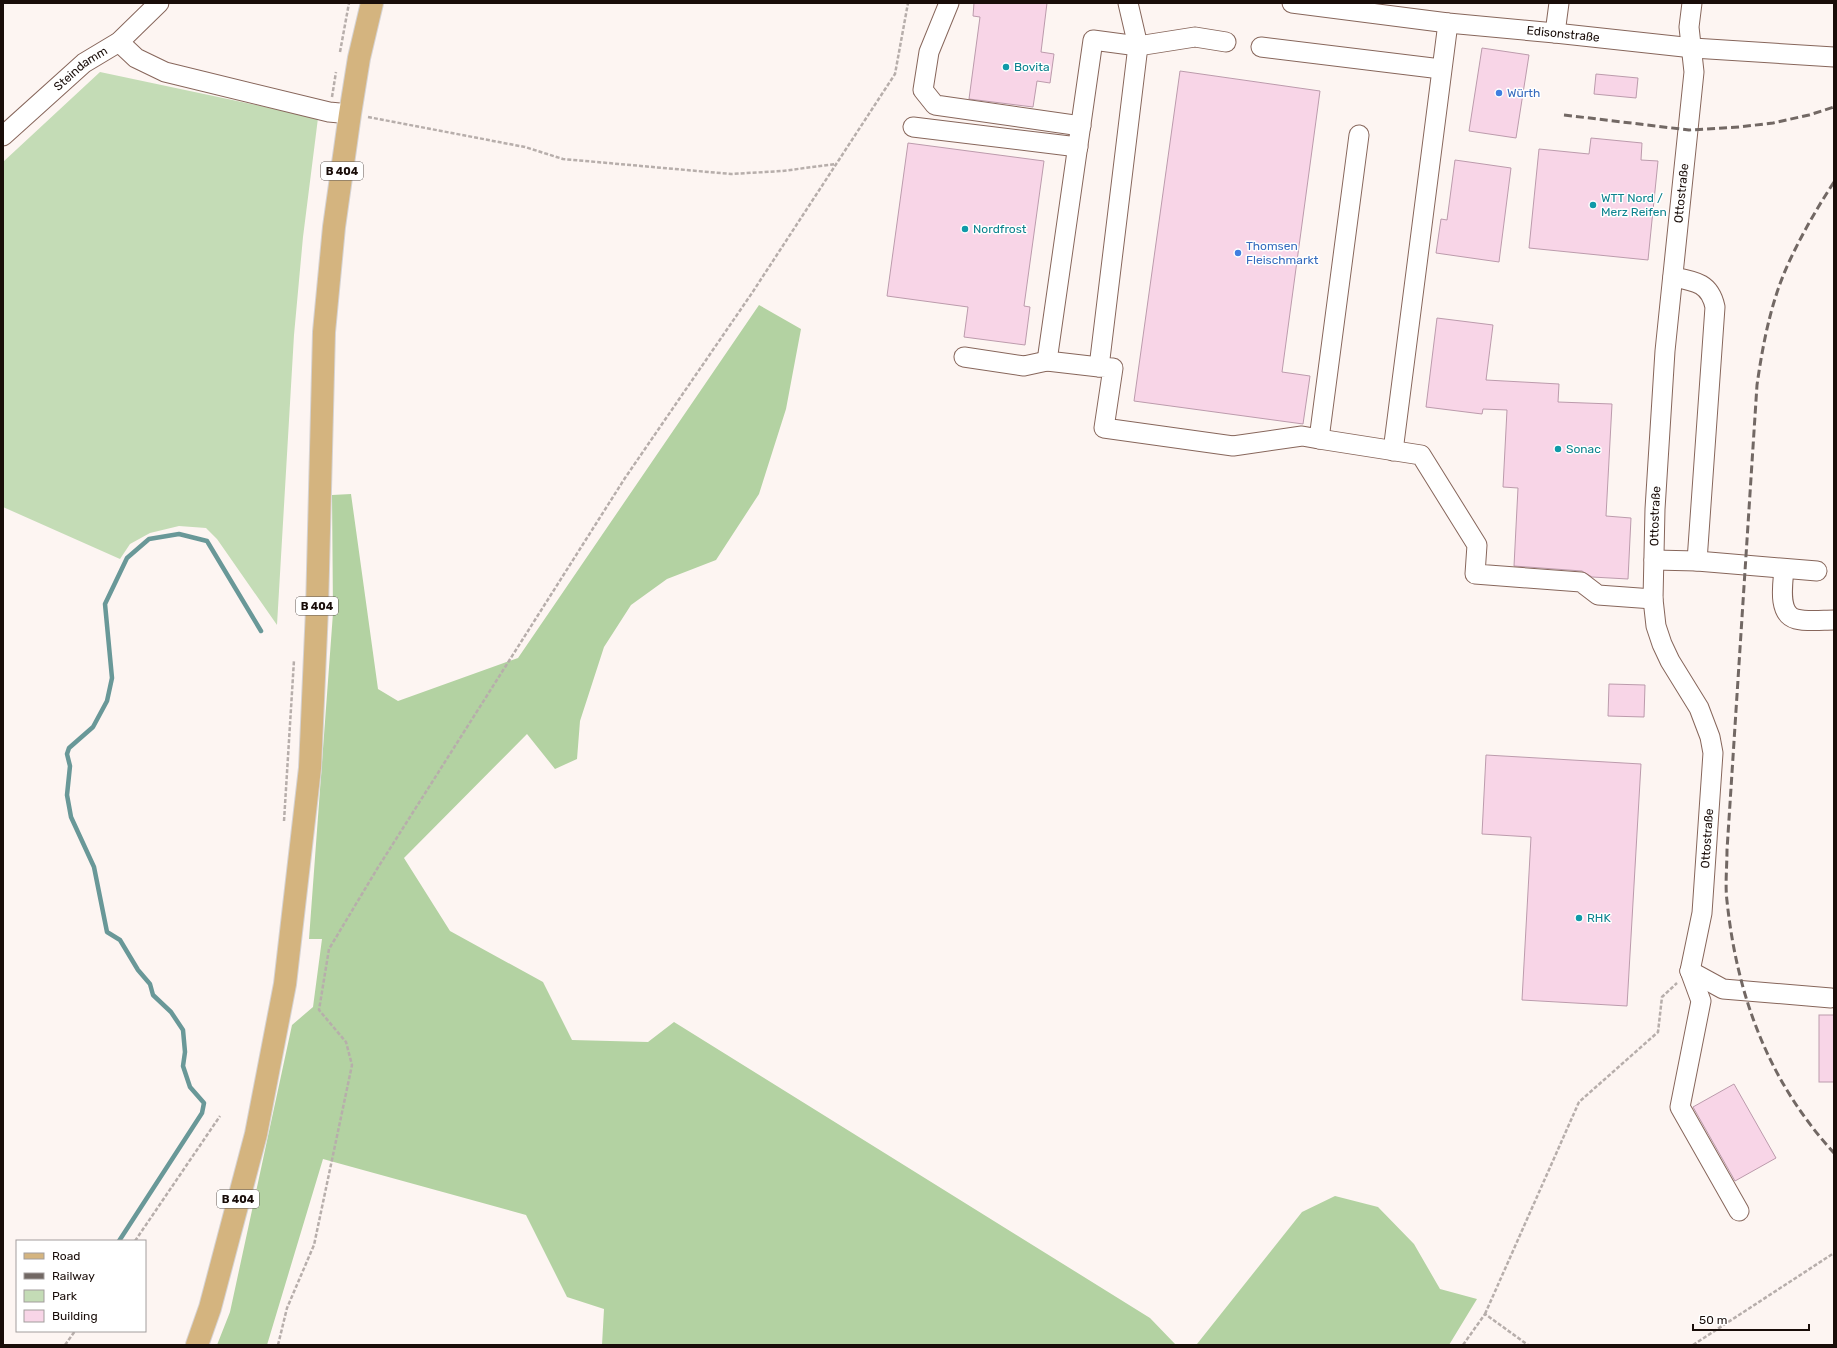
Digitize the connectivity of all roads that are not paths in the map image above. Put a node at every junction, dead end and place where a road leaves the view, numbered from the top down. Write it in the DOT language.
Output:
graph roads {
  1 [pos="159,3"];
  2 [pos="372,3"];
  3 [pos="949,3"];
  4 [pos="1128,3"];
  5 [pos="1292,3"];
  6 [pos="1559,3"];
  7 [pos="1692,3"];
  8 [pos="1448,23"];
  9 [pos="1555,33"];
  10 [pos="119,42"];
  11 [pos="1226,42"];
  12 [pos="1138,46"];
  13 [pos="1261,47"];
  14 [pos="1693,48"];
  15 [pos="1834,57"];
  16 [pos="1442,69"];
  17 [pos="350,114"];
  18 [pos="1081,126"];
  19 [pos="913,127"];
  20 [pos="1359,135"];
  21 [pos="3,136"];
  22 [pos="1078,147"];
  23 [pos="1673,278"];
  24 [pos="964,357"];
  25 [pos="1047,361"];
  26 [pos="1099,367"];
  27 [pos="1319,439"];
  28 [pos="1393,451"];
  29 [pos="1654,560"];
  30 [pos="1697,562"];
  31 [pos="1784,569"];
  32 [pos="1817,571"];
  33 [pos="1653,599"];
  34 [pos="1834,620"];
  35 [pos="1690,970"];
  36 [pos="1831,998"];
  37 [pos="1739,1211"];
  38 [pos="197,1345"];
  1 -- 10 [label="street, Steindamm"];
  2 -- 17 [label="main road, B 404"];
  3 -- 18 [label="street"];
  4 -- 12 [label="street"];
  5 -- 8 [label="street, Edisonstraße"];
  6 -- 9 [label="street"];
  7 -- 14 [label="street, Ottostraße"];
  8 -- 9 [label="street, Edisonstraße"];
  8 -- 16 [label="street"];
  9 -- 14 [label="street, Edisonstraße"];
  10 -- 17 [label="street"];
  10 -- 21 [label="street, Steindamm"];
  11 -- 12 [label="street"];
  12 -- 18 [label="street"];
  12 -- 26 [label="street"];
  13 -- 16 [label="street"];
  14 -- 15 [label="street, Edisonstraße"];
  14 -- 23 [label="street, Ottostraße"];
  16 -- 28 [label="street"];
  17 -- 38 [label="main road, B 404"];
  18 -- 22 [label="street"];
  19 -- 22 [label="street"];
  20 -- 27 [label="street"];
  22 -- 25 [label="street"];
  23 -- 29 [label="street, Ottostraße"];
  23 -- 30 [label="street"];
  24 -- 25 [label="street"];
  25 -- 26 [label="street"];
  26 -- 27 [label="street"];
  27 -- 28 [label="street"];
  28 -- 33 [label="street"];
  29 -- 30 [label="street"];
  29 -- 33 [label="street, Ottostraße"];
  30 -- 31 [label="street"];
  31 -- 32 [label="street"];
  31 -- 34 [label="street"];
  33 -- 35 [label="street, Ottostraße"];
  35 -- 36 [label="street"];
  35 -- 37 [label="street"];
}
